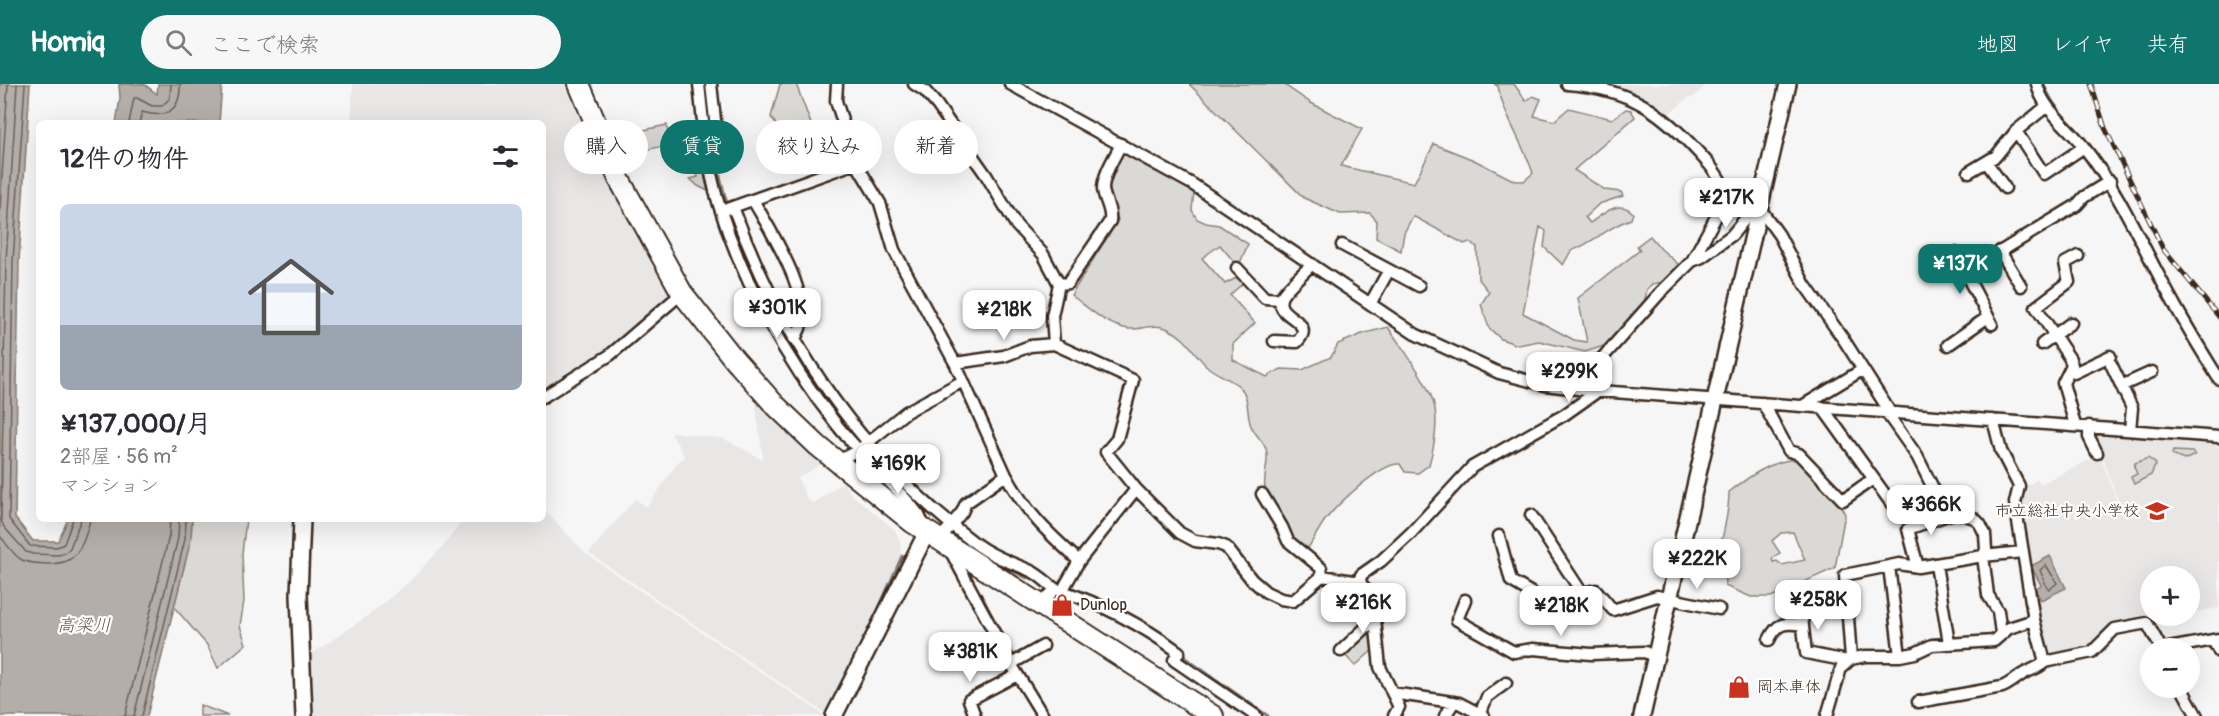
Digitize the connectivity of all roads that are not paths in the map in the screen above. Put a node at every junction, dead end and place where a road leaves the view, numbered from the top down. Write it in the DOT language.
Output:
graph roads {
  1 [pos="579,84"];
  2 [pos="699,84"];
  3 [pos="711,84"];
  4 [pos="837,84"];
  5 [pos="914,84"];
  6 [pos="1010,84"];
  7 [pos="1567,84"];
  8 [pos="1788,84"];
  9 [pos="2037,84"];
  10 [pos="2047,106"];
  11 [pos="715,120"];
  12 [pos="842,120"];
  13 [pos="2016,131"];
  14 [pos="1120,144"];
  15 [pos="2084,147"];
  16 [pos="1986,163"];
  17 [pos="1969,172"];
  18 [pos="825,174"];
  19 [pos="863,174"];
  20 [pos="2110,181"];
  21 [pos="1722,185"];
  22 [pos="2005,188"];
  23 [pos="1743,189"];
  24 [pos="753,200"];
  25 [pos="1761,203"];
  26 [pos="727,209"];
  27 [pos="1342,245"];
  28 [pos="2000,251"];
  29 [pos="1955,252"];
  30 [pos="2078,256"];
  31 [pos="1692,261"];
  32 [pos="1312,264"];
  33 [pos="1237,268"];
  34 [pos="1389,270"];
  35 [pos="1965,273"];
  36 [pos="1059,284"];
  37 [pos="1419,286"];
  38 [pos="2021,286"];
  39 [pos="682,293"];
  40 [pos="1281,299"];
  41 [pos="1370,304"];
  42 [pos="2071,323"];
  43 [pos="2054,335"];
  44 [pos="794,339"];
  45 [pos="1274,341"];
  46 [pos="1054,344"];
  47 [pos="2042,344"];
  48 [pos="1948,345"];
  49 [pos="955,363"];
  50 [pos="1862,370"];
  51 [pos="2070,372"];
  52 [pos="2152,372"];
  53 [pos="2219,379"];
  54 [pos="963,381"];
  55 [pos="2121,386"];
  56 [pos="1592,390"];
  57 [pos="546,395"];
  58 [pos="1715,399"];
  59 [pos="1763,402"];
  60 [pos="1803,406"];
  61 [pos="1822,407"];
  62 [pos="1888,412"];
  63 [pos="1993,420"];
  64 [pos="2075,425"];
  65 [pos="2089,426"];
  66 [pos="2130,430"];
  67 [pos="2219,437"];
  68 [pos="857,449"];
  69 [pos="2097,453"];
  70 [pos="1006,475"];
  71 [pos="1873,479"];
  72 [pos="1136,489"];
  73 [pos="1262,494"];
  74 [pos="1894,507"];
  75 [pos="1956,512"];
  76 [pos="1531,515"];
  77 [pos="302,522"];
  78 [pos="944,533"];
  79 [pos="1499,536"];
  80 [pos="2023,552"];
  81 [pos="1983,556"];
  82 [pos="1079,561"];
  83 [pos="1936,565"];
  84 [pos="1889,566"];
  85 [pos="1918,567"];
  86 [pos="1322,576"];
  87 [pos="1359,582"];
  88 [pos="1058,590"];
  89 [pos="1582,592"];
  90 [pos="1799,592"];
  91 [pos="1669,598"];
  92 [pos="1465,600"];
  93 [pos="1041,605"];
  94 [pos="1719,609"];
  95 [pos="1375,619"];
  96 [pos="2034,620"];
  97 [pos="1803,625"];
  98 [pos="2001,633"];
  99 [pos="2155,638"];
  100 [pos="1769,640"];
  101 [pos="2216,640"];
  102 [pos="1949,643"];
  103 [pos="2200,643"];
  104 [pos="1043,646"];
  105 [pos="1341,651"];
  106 [pos="2219,652"];
  107 [pos="1900,656"];
  108 [pos="1655,657"];
  109 [pos="1850,660"];
  110 [pos="2045,662"];
  111 [pos="1011,664"];
  112 [pos="1017,675"];
  113 [pos="1506,683"];
  114 [pos="1392,693"];
  115 [pos="2187,698"];
  116 [pos="1454,702"];
  117 [pos="1918,702"];
  118 [pos="1482,715"];
  119 [pos="304,716"];
  120 [pos="834,716"];
  121 [pos="975,716"];
  122 [pos="1043,716"];
  123 [pos="1213,716"];
  124 [pos="1256,716"];
  125 [pos="1394,716"];
  126 [pos="1445,716"];
  127 [pos="1642,716"];
  128 [pos="1827,716"];
  129 [pos="2197,716"];
  1 -- 39 [label="highway"];
  2 -- 26 [label="street"];
  3 -- 11 [label="street"];
  4 -- 12 [label="street"];
  5 -- 36 [label="street"];
  6 -- 14 [label="street"];
  7 -- 21 [label="street"];
  8 -- 25 [label="street"];
  9 -- 10 [label="street"];
  10 -- 13 [label="street"];
  10 -- 15 [label="street"];
  13 -- 15 [label="street"];
  13 -- 16 [label="street"];
  14 -- 32 [label="street"];
  14 -- 36 [label="street"];
  15 -- 20 [label="street"];
  16 -- 17 [label="street"];
  16 -- 22 [label="street"];
  18 -- 24 [label="street"];
  19 -- 49 [label="street"];
  20 -- 28 [label="street"];
  20 -- 53 [label="street"];
  21 -- 23 [label="street"];
  21 -- 31 [label="street"];
  23 -- 25 [label="street"];
  23 -- 31 [label="street"];
  24 -- 26 [label="street"];
  24 -- 44 [label="street"];
  25 -- 50 [label="street"];
  25 -- 58 [label="street"];
  26 -- 44 [label="street"];
  26 -- 68 [label="street"];
  27 -- 34 [label="street"];
  28 -- 35 [label="street"];
  28 -- 38 [label="street"];
  29 -- 35 [label="street"];
  30 -- 43 [label="street"];
  31 -- 56 [label="street"];
  32 -- 40 [label="street"];
  32 -- 41 [label="street"];
  33 -- 40 [label="street"];
  34 -- 37 [label="street"];
  34 -- 41 [label="street"];
  35 -- 48 [label="street"];
  36 -- 46 [label="street"];
  39 -- 57 [label="street"];
  39 -- 68 [label="highway"];
  40 -- 45 [label="street"];
  41 -- 56 [label="street"];
  42 -- 43 [label="street"];
  43 -- 47 [label="street"];
  43 -- 51 [label="street"];
  44 -- 68 [label="street"];
  46 -- 49 [label="street"];
  46 -- 72 [label="street"];
  49 -- 54 [label="street"];
  50 -- 60 [label="street"];
  50 -- 62 [label="street"];
  51 -- 55 [label="street"];
  51 -- 64 [label="street"];
  52 -- 55 [label="street"];
  54 -- 68 [label="street"];
  54 -- 70 [label="street"];
  55 -- 66 [label="street"];
  56 -- 58 [label="street"];
  56 -- 87 [label="street"];
  58 -- 59 [label="street"];
  58 -- 91 [label="street"];
  59 -- 60 [label="street"];
  59 -- 71 [label="street"];
  60 -- 61 [label="street"];
  61 -- 62 [label="street"];
  61 -- 71 [label="street"];
  62 -- 63 [label="street"];
  62 -- 75 [label="street"];
  63 -- 64 [label="street"];
  63 -- 80 [label="street"];
  64 -- 65 [label="street"];
  65 -- 66 [label="street"];
  65 -- 69 [label="street"];
  66 -- 67 [label="street"];
  68 -- 78 [label="street"];
  68 -- 78 [label="highway"];
  70 -- 78 [label="street"];
  70 -- 82 [label="street"];
  71 -- 74 [label="street"];
  72 -- 82 [label="street"];
  72 -- 86 [label="street"];
  73 -- 86 [label="street"];
  75 -- 81 [label="street"];
  75 -- 85 [label="street"];
  76 -- 89 [label="street"];
  77 -- 119 [label="street"];
  78 -- 88 [label="street"];
  78 -- 93 [label="highway"];
  78 -- 111 [label="street"];
  78 -- 120 [label="street"];
  79 -- 89 [label="street"];
  80 -- 81 [label="street"];
  80 -- 96 [label="street"];
  81 -- 83 [label="street"];
  81 -- 98 [label="street"];
  82 -- 88 [label="street"];
  83 -- 85 [label="street"];
  83 -- 102 [label="street"];
  84 -- 85 [label="street"];
  84 -- 107 [label="street"];
  84 -- 109 [label="street"];
  86 -- 87 [label="street"];
  87 -- 95 [label="street"];
  88 -- 93 [label="street"];
  88 -- 124 [label="street"];
  89 -- 91 [label="street"];
  90 -- 97 [label="street"];
  91 -- 94 [label="street"];
  91 -- 108 [label="street"];
  92 -- 108 [label="street"];
  93 -- 123 [label="highway"];
  95 -- 105 [label="street"];
  95 -- 114 [label="street"];
  96 -- 98 [label="street"];
  96 -- 110 [label="street"];
  97 -- 100 [label="street"];
  97 -- 109 [label="street"];
  98 -- 102 [label="street"];
  99 -- 110 [label="street"];
  101 -- 103 [label="street"];
  101 -- 106 [label="street"];
  102 -- 107 [label="street"];
  104 -- 111 [label="street"];
  107 -- 109 [label="street"];
  108 -- 127 [label="street"];
  109 -- 128 [label="street"];
  110 -- 117 [label="street"];
  111 -- 112 [label="street"];
  112 -- 121 [label="street"];
  112 -- 122 [label="street"];
  113 -- 118 [label="street"];
  114 -- 116 [label="street"];
  114 -- 125 [label="street"];
  115 -- 129 [label="street"];
  116 -- 118 [label="street"];
  116 -- 126 [label="street"];
}
